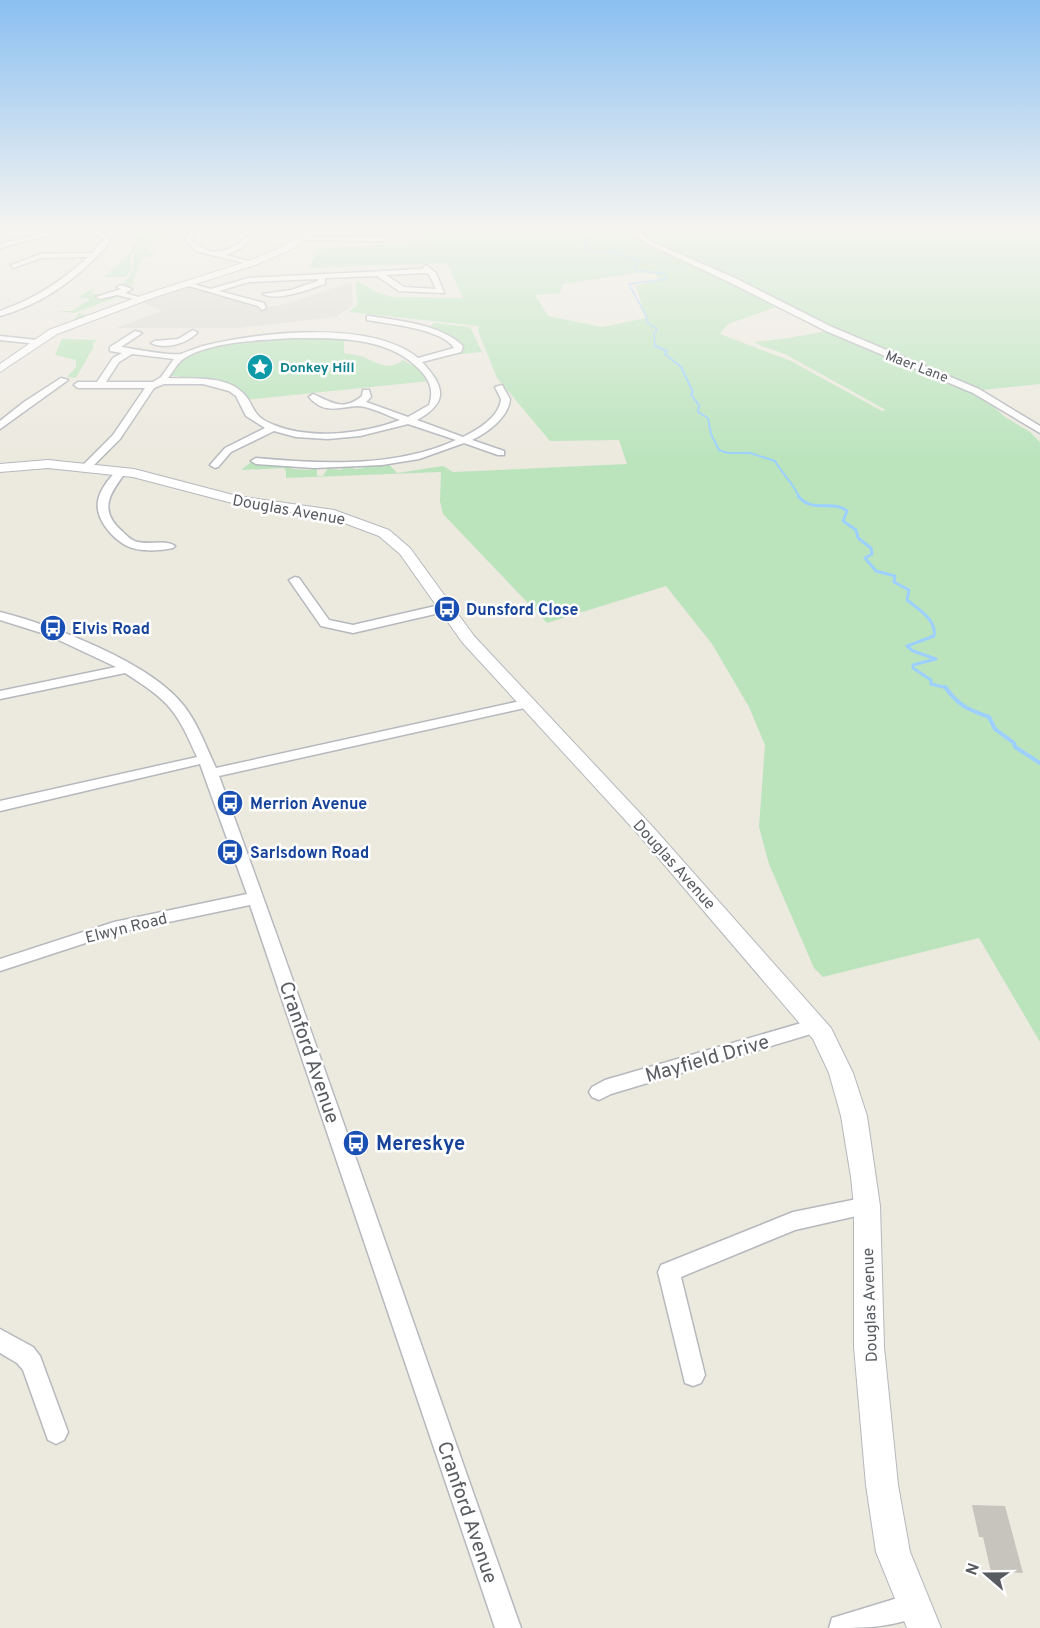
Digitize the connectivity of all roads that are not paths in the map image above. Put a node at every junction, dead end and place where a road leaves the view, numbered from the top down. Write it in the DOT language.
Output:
graph roads {
  1 [pos="28,304"];
  2 [pos="106,304"];
  3 [pos="257,304"];
  4 [pos="779,304"];
  5 [pos="262,308"];
  6 [pos="0,314"];
  7 [pos="370,318"];
  8 [pos="166,332"];
  9 [pos="193,332"];
  10 [pos="138,333"];
  11 [pos="0,338"];
  12 [pos="37,342"];
  13 [pos="155,343"];
  14 [pos="103,348"];
  15 [pos="113,349"];
  16 [pos="129,351"];
  17 [pos="140,352"];
  18 [pos="181,357"];
  19 [pos="417,361"];
  20 [pos="0,369"];
  21 [pos="64,380"];
  22 [pos="163,381"];
  23 [pos="78,385"];
  24 [pos="100,385"];
  25 [pos="151,385"];
  26 [pos="499,387"];
  27 [pos="366,392"];
  28 [pos="313,397"];
  29 [pos="359,403"];
  30 [pos="410,421"];
  31 [pos="0,426"];
  32 [pos="273,428"];
  33 [pos="1040,430"];
  34 [pos="464,440"];
  35 [pos="501,453"];
  36 [pos="256,461"];
  37 [pos="215,465"];
  38 [pos="0,468"];
  39 [pos="85,468"];
  40 [pos="121,472"];
  41 [pos="169,546"];
  42 [pos="295,580"];
  43 [pos="444,608"];
  44 [pos="0,616"];
  45 [pos="127,669"];
  46 [pos="0,695"];
  47 [pos="529,703"];
  48 [pos="208,766"];
  49 [pos="0,806"];
  50 [pos="255,898"];
  51 [pos="0,965"];
  52 [pos="815,1026"];
  53 [pos="599,1092"];
  54 [pos="867,1206"];
  55 [pos="0,1340"];
  56 [pos="693,1375"];
  57 [pos="56,1432"];
  58 [pos="919,1617"];
  59 [pos="508,1628"];
  60 [pos="842,1628"];
  1 -- 6 [label="street"];
  2 -- 12 [label="street"];
  3 -- 5 [label="street"];
  4 -- 33 [label="street, Maer Lane"];
  7 -- 19 [label="street"];
  8 -- 13 [label="street"];
  9 -- 13 [label="street"];
  10 -- 15 [label="street"];
  11 -- 12 [label="street"];
  12 -- 20 [label="street"];
  13 -- 17 [label="street"];
  14 -- 15 [label="street"];
  15 -- 16 [label="street"];
  16 -- 17 [label="street"];
  16 -- 24 [label="street"];
  17 -- 18 [label="street"];
  18 -- 19 [label="street"];
  18 -- 22 [label="street"];
  19 -- 30 [label="street"];
  21 -- 31 [label="street"];
  22 -- 25 [label="street"];
  22 -- 32 [label="street"];
  23 -- 24 [label="street"];
  24 -- 25 [label="street"];
  25 -- 39 [label="street"];
  26 -- 34 [label="street"];
  27 -- 29 [label="street"];
  28 -- 29 [label="street"];
  29 -- 30 [label="street"];
  30 -- 32 [label="street"];
  30 -- 34 [label="street"];
  32 -- 37 [label="street"];
  34 -- 35 [label="street"];
  34 -- 36 [label="street"];
  38 -- 39 [label="street, Douglas Avenue"];
  39 -- 40 [label="street, Douglas Avenue"];
  40 -- 41 [label="street"];
  40 -- 43 [label="street, Douglas Avenue"];
  42 -- 43 [label="street"];
  43 -- 47 [label="street, Douglas Avenue"];
  44 -- 45 [label="street, Cranford Avenue"];
  45 -- 46 [label="street"];
  45 -- 48 [label="street, Cranford Avenue"];
  47 -- 48 [label="street"];
  47 -- 52 [label="street, Douglas Avenue"];
  48 -- 49 [label="street"];
  48 -- 50 [label="street, Cranford Avenue"];
  50 -- 51 [label="street, Elwyn Road"];
  50 -- 59 [label="street, Cranford Avenue"];
  52 -- 53 [label="street, Mayfield Drive"];
  52 -- 54 [label="street, Douglas Avenue"];
  54 -- 56 [label="street"];
  54 -- 58 [label="street, Douglas Avenue"];
  55 -- 57 [label="street"];
  58 -- 60 [label="street"];
}
